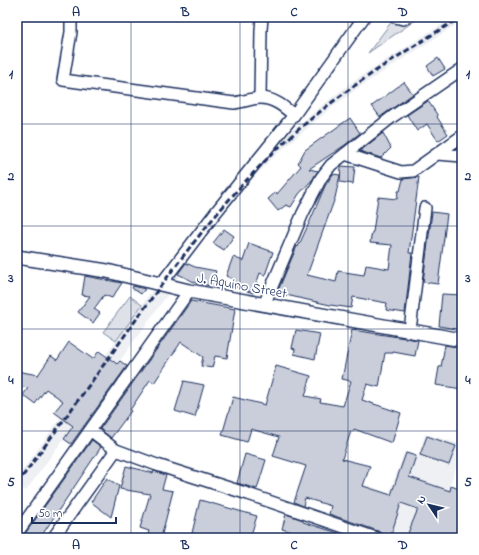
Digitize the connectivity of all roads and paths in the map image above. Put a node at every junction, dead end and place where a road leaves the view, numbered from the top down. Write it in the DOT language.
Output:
graph roads {
  1 [pos="71,17"];
  2 [pos="262,17"];
  3 [pos="364,17"];
  4 [pos="395,17"];
  5 [pos="407,17"];
  6 [pos="462,69"];
  7 [pos="260,98"];
  8 [pos="294,115"];
  9 [pos="462,136"];
  10 [pos="345,154"];
  11 [pos="436,154"];
  12 [pos="462,156"];
  13 [pos="425,208"];
  14 [pos="17,257"];
  15 [pos="161,284"];
  16 [pos="189,291"];
  17 [pos="264,305"];
  18 [pos="410,330"];
  19 [pos="462,340"];
  20 [pos="90,430"];
  21 [pos="116,450"];
  22 [pos="17,533"];
  23 [pos="53,538"];
  24 [pos="376,538"];
  1 -- 7 [label="street"];
  2 -- 7 [label="street"];
  3 -- 8 [label="street"];
  4 -- 5 [label="street"];
  6 -- 10 [label="street"];
  7 -- 8 [label="street"];
  8 -- 15 [label="street"];
  9 -- 11 [label="street"];
  10 -- 11 [label="street"];
  10 -- 17 [label="street"];
  11 -- 12 [label="street"];
  13 -- 18 [label="street"];
  14 -- 15 [label="street, J. Aquino Street"];
  15 -- 16 [label="street, J. Aquino Street"];
  16 -- 17 [label="street, J. Aquino Street"];
  16 -- 20 [label="street"];
  17 -- 18 [label="street, J. Aquino Street"];
  18 -- 19 [label="street, J. Aquino Street"];
  20 -- 21 [label="street"];
  20 -- 22 [label="street"];
  21 -- 23 [label="street"];
  21 -- 24 [label="street"];
}
